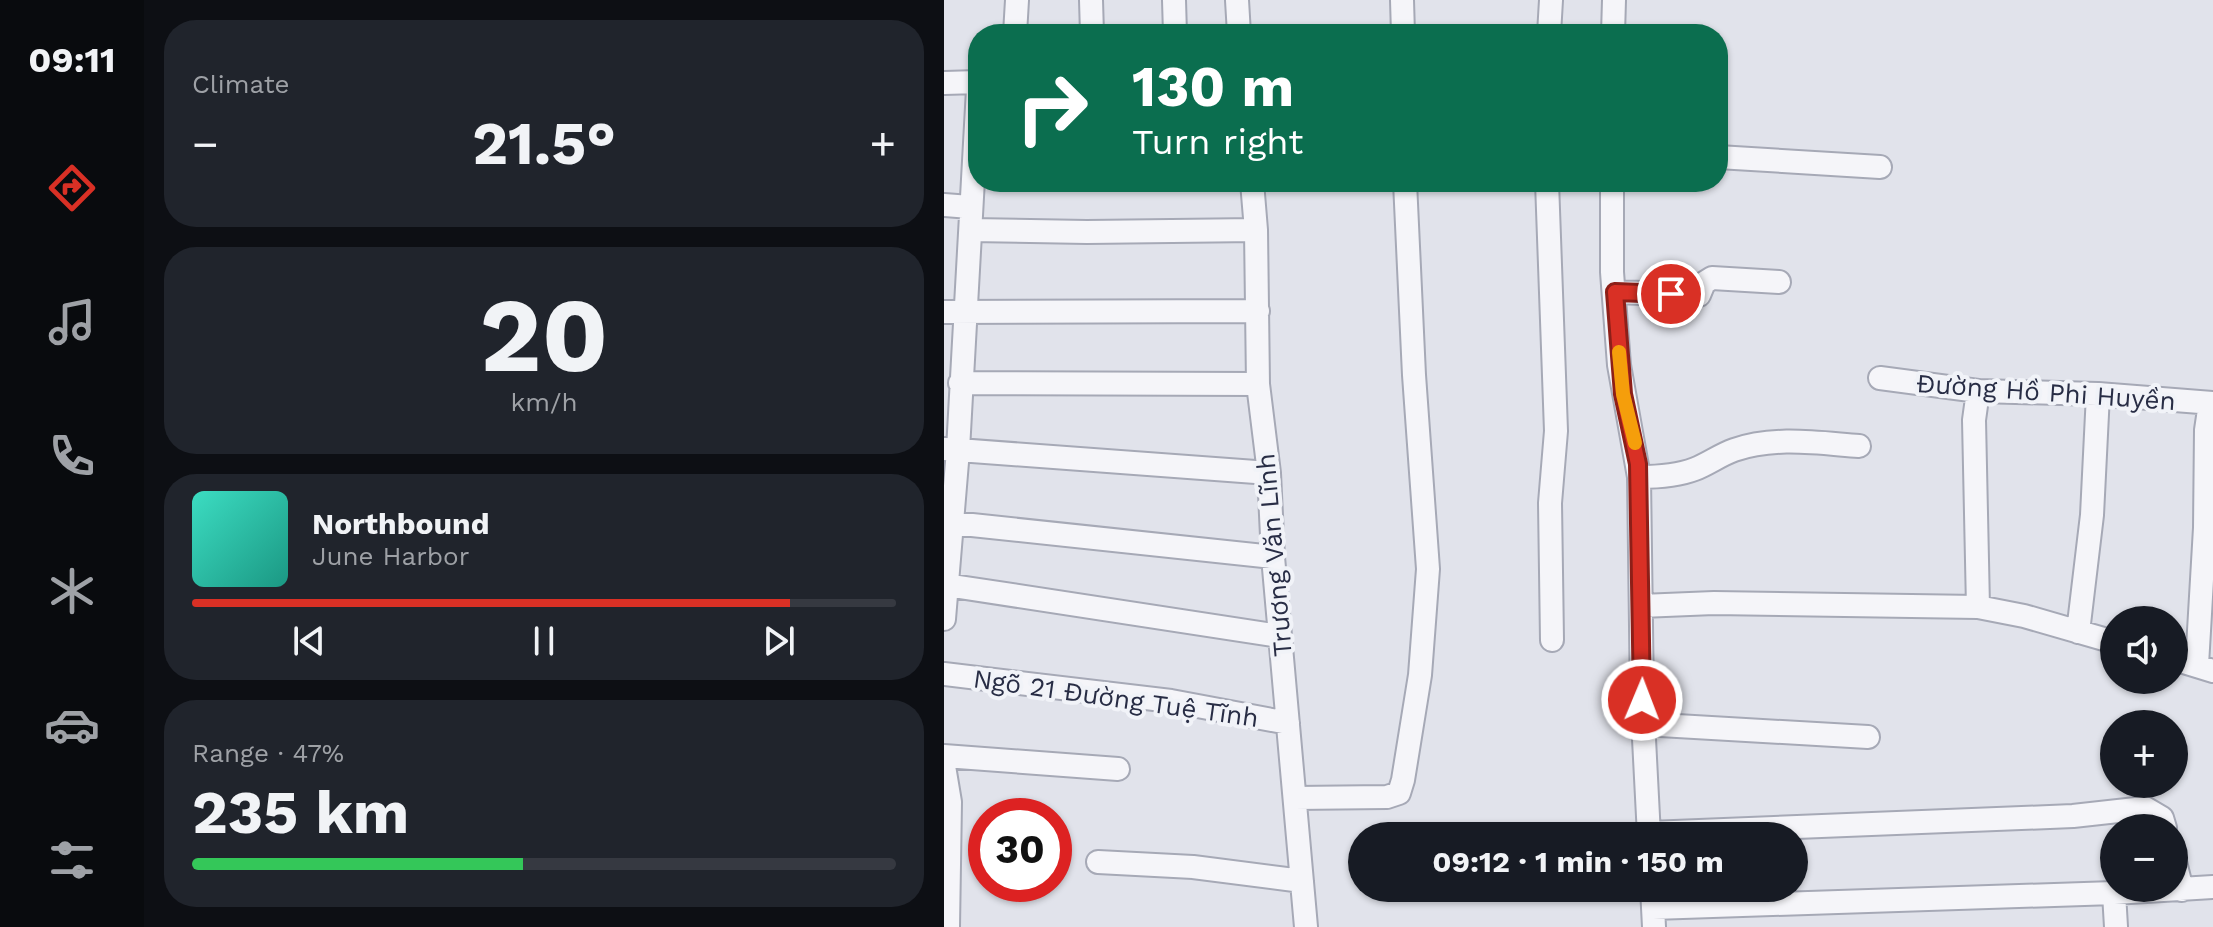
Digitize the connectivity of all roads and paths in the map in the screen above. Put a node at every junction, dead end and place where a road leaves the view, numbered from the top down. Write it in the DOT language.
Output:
graph roads {
  1 [pos="1017,0"];
  2 [pos="1091,0"];
  3 [pos="1174,0"];
  4 [pos="1237,0"];
  5 [pos="1402,0"];
  6 [pos="1551,0"];
  7 [pos="1614,0"];
  8 [pos="1016,24"];
  9 [pos="1092,24"];
  10 [pos="1175,24"];
  11 [pos="1238,24"];
  12 [pos="1403,24"];
  13 [pos="1550,24"];
  14 [pos="1613,24"];
  15 [pos="968,82"];
  16 [pos="944,83"];
  17 [pos="1728,158"];
  18 [pos="1880,167"];
  19 [pos="972,192"];
  20 [pos="1253,192"];
  21 [pos="1405,192"];
  22 [pos="1547,192"];
  23 [pos="1612,192"];
  24 [pos="944,205"];
  25 [pos="970,218"];
  26 [pos="1256,230"];
  27 [pos="1779,282"];
  28 [pos="1615,292"];
  29 [pos="1258,311"];
  30 [pos="955,313"];
  31 [pos="1880,378"];
  32 [pos="960,383"];
  33 [pos="1258,384"];
  34 [pos="1978,391"];
  35 [pos="2098,394"];
  36 [pos="2212,403"];
  37 [pos="1859,446"];
  38 [pos="951,449"];
  39 [pos="1269,473"];
  40 [pos="1639,477"];
  41 [pos="953,523"];
  42 [pos="1273,557"];
  43 [pos="946,585"];
  44 [pos="1641,606"];
  45 [pos="1978,607"];
  46 [pos="944,619"];
  47 [pos="2078,632"];
  48 [pos="1280,636"];
  49 [pos="2100,638"];
  50 [pos="1552,640"];
  51 [pos="2205,668"];
  52 [pos="944,674"];
  53 [pos="1288,723"];
  54 [pos="1643,724"];
  55 [pos="1868,737"];
  56 [pos="944,756"];
  57 [pos="944,766"];
  58 [pos="1118,769"];
  59 [pos="1295,798"];
  60 [pos="2155,814"];
  61 [pos="1648,822"];
  62 [pos="1808,827"];
  63 [pos="1098,862"];
  64 [pos="1302,881"];
  65 [pos="2213,887"];
  66 [pos="2188,889"];
  67 [pos="2100,893"];
  68 [pos="2115,902"];
  69 [pos="1653,908"];
  70 [pos="948,927"];
  71 [pos="1306,927"];
  72 [pos="2116,927"];
  1 -- 8 [label="street"];
  2 -- 9 [label="street"];
  3 -- 10 [label="street"];
  4 -- 11 [label="street"];
  5 -- 12 [label="street"];
  6 -- 13 [label="street"];
  7 -- 14 [label="street"];
  15 -- 16 [label="street"];
  17 -- 18 [label="street"];
  19 -- 25 [label="street"];
  20 -- 26 [label="street, Trương Văn Lĩnh"];
  21 -- 59 [label="street"];
  22 -- 50 [label="street"];
  23 -- 28 [label="street"];
  24 -- 25 [label="street"];
  25 -- 26 [label="street"];
  25 -- 30 [label="street"];
  26 -- 29 [label="street, Trương Văn Lĩnh"];
  27 -- 28 [label="street"];
  28 -- 40 [label="street"];
  29 -- 30 [label="street"];
  29 -- 33 [label="street, Trương Văn Lĩnh"];
  30 -- 32 [label="street"];
  31 -- 34 [label="street, Đường Hồ Phi Huyền"];
  32 -- 33 [label="street"];
  32 -- 38 [label="street"];
  33 -- 39 [label="street, Trương Văn Lĩnh"];
  34 -- 35 [label="street, Đường Hồ Phi Huyền"];
  34 -- 45 [label="street"];
  35 -- 36 [label="street, Đường Hồ Phi Huyền"];
  35 -- 47 [label="street"];
  36 -- 51 [label="street"];
  37 -- 40 [label="street"];
  38 -- 39 [label="street"];
  38 -- 41 [label="street"];
  39 -- 42 [label="street, Trương Văn Lĩnh"];
  40 -- 44 [label="street"];
  41 -- 42 [label="street"];
  41 -- 43 [label="street"];
  42 -- 48 [label="street, Trương Văn Lĩnh"];
  43 -- 46 [label="street"];
  43 -- 48 [label="street"];
  44 -- 45 [label="street"];
  44 -- 54 [label="street"];
  45 -- 47 [label="street"];
  47 -- 49 [label="street"];
  48 -- 53 [label="street, Trương Văn Lĩnh"];
  52 -- 53 [label="street, Ngõ 21 Đường Tuệ Tĩnh"];
  53 -- 59 [label="street, Trương Văn Lĩnh"];
  54 -- 55 [label="street"];
  54 -- 61 [label="street"];
  56 -- 58 [label="street"];
  57 -- 70 [label="street"];
  59 -- 64 [label="street, Trương Văn Lĩnh"];
  60 -- 62 [label="street"];
  63 -- 64 [label="street"];
  64 -- 71 [label="street, Trương Văn Lĩnh"];
  65 -- 66 [label="street"];
  67 -- 69 [label="street"];
  68 -- 72 [label="street"];
}
